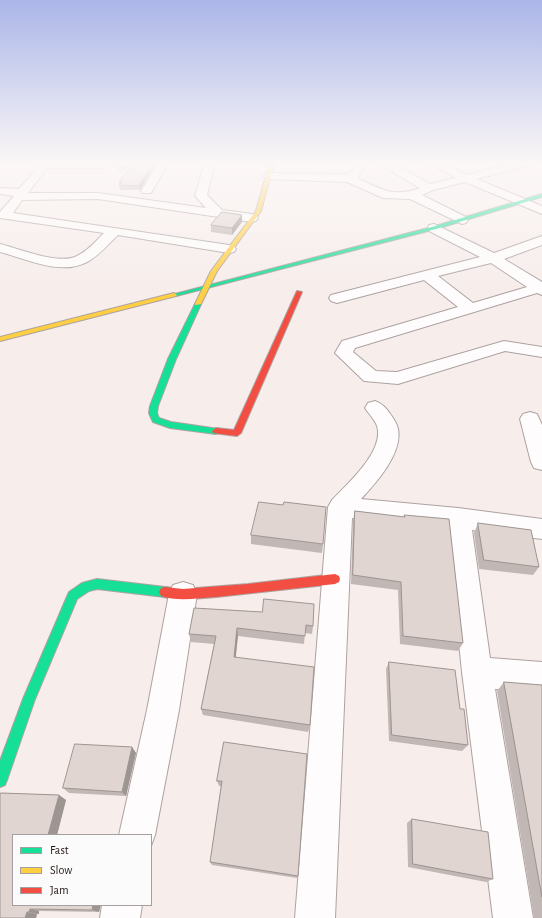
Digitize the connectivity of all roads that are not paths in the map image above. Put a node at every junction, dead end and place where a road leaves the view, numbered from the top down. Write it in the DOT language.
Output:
graph roads {
  1 [pos="13,205"];
  2 [pos="92,205"];
  3 [pos="160,205"];
  4 [pos="210,205"];
  5 [pos="260,205"];
  6 [pos="432,205"];
  7 [pos="508,205"];
  8 [pos="529,205"];
  9 [pos="542,210"];
  10 [pos="218,213"];
  11 [pos="2,217"];
  12 [pos="84,217"];
  13 [pos="252,218"];
  14 [pos="462,220"];
  15 [pos="434,228"];
  16 [pos="115,231"];
  17 [pos="542,240"];
  18 [pos="0,248"];
  19 [pos="229,249"];
  20 [pos="493,258"];
  21 [pos="427,275"];
  22 [pos="208,286"];
  23 [pos="541,289"];
  24 [pos="299,292"];
  25 [pos="338,298"];
  26 [pos="470,309"];
  27 [pos="0,339"];
  28 [pos="542,352"];
  29 [pos="375,408"];
  30 [pos="530,419"];
  31 [pos="542,462"];
  32 [pos="340,507"];
  33 [pos="458,518"];
  34 [pos="542,529"];
  35 [pos="335,579"];
  36 [pos="183,594"];
  37 [pos="477,672"];
  38 [pos="542,677"];
  39 [pos="0,780"];
  40 [pos="137,834"];
  41 [pos="122,906"];
  42 [pos="120,918"];
  43 [pos="315,918"];
  44 [pos="513,918"];
  1 -- 11 [label="street"];
  2 -- 12 [label="street"];
  3 -- 10 [label="street"];
  4 -- 10 [label="street"];
  5 -- 13 [label="street"];
  6 -- 14 [label="street"];
  7 -- 14 [label="street"];
  8 -- 9 [label="street"];
  10 -- 13 [label="street"];
  11 -- 12 [label="street"];
  12 -- 16 [label="street"];
  13 -- 19 [label="street"];
  14 -- 15 [label="street"];
  15 -- 20 [label="street"];
  15 -- 22 [label="street"];
  16 -- 18 [label="street"];
  16 -- 19 [label="street"];
  17 -- 20 [label="street"];
  19 -- 22 [label="street"];
  20 -- 21 [label="street"];
  20 -- 23 [label="street"];
  21 -- 25 [label="street"];
  21 -- 26 [label="street"];
  22 -- 24 [label="street"];
  22 -- 27 [label="street"];
  23 -- 26 [label="street"];
  26 -- 28 [label="street"];
  29 -- 32 [label="street"];
  30 -- 31 [label="street"];
  32 -- 33 [label="street"];
  32 -- 35 [label="street"];
  33 -- 34 [label="street"];
  33 -- 37 [label="street"];
  35 -- 36 [label="street"];
  35 -- 43 [label="street"];
  36 -- 39 [label="street"];
  36 -- 40 [label="street"];
  37 -- 38 [label="street"];
  37 -- 44 [label="street"];
  41 -- 42 [label="street"];
}
